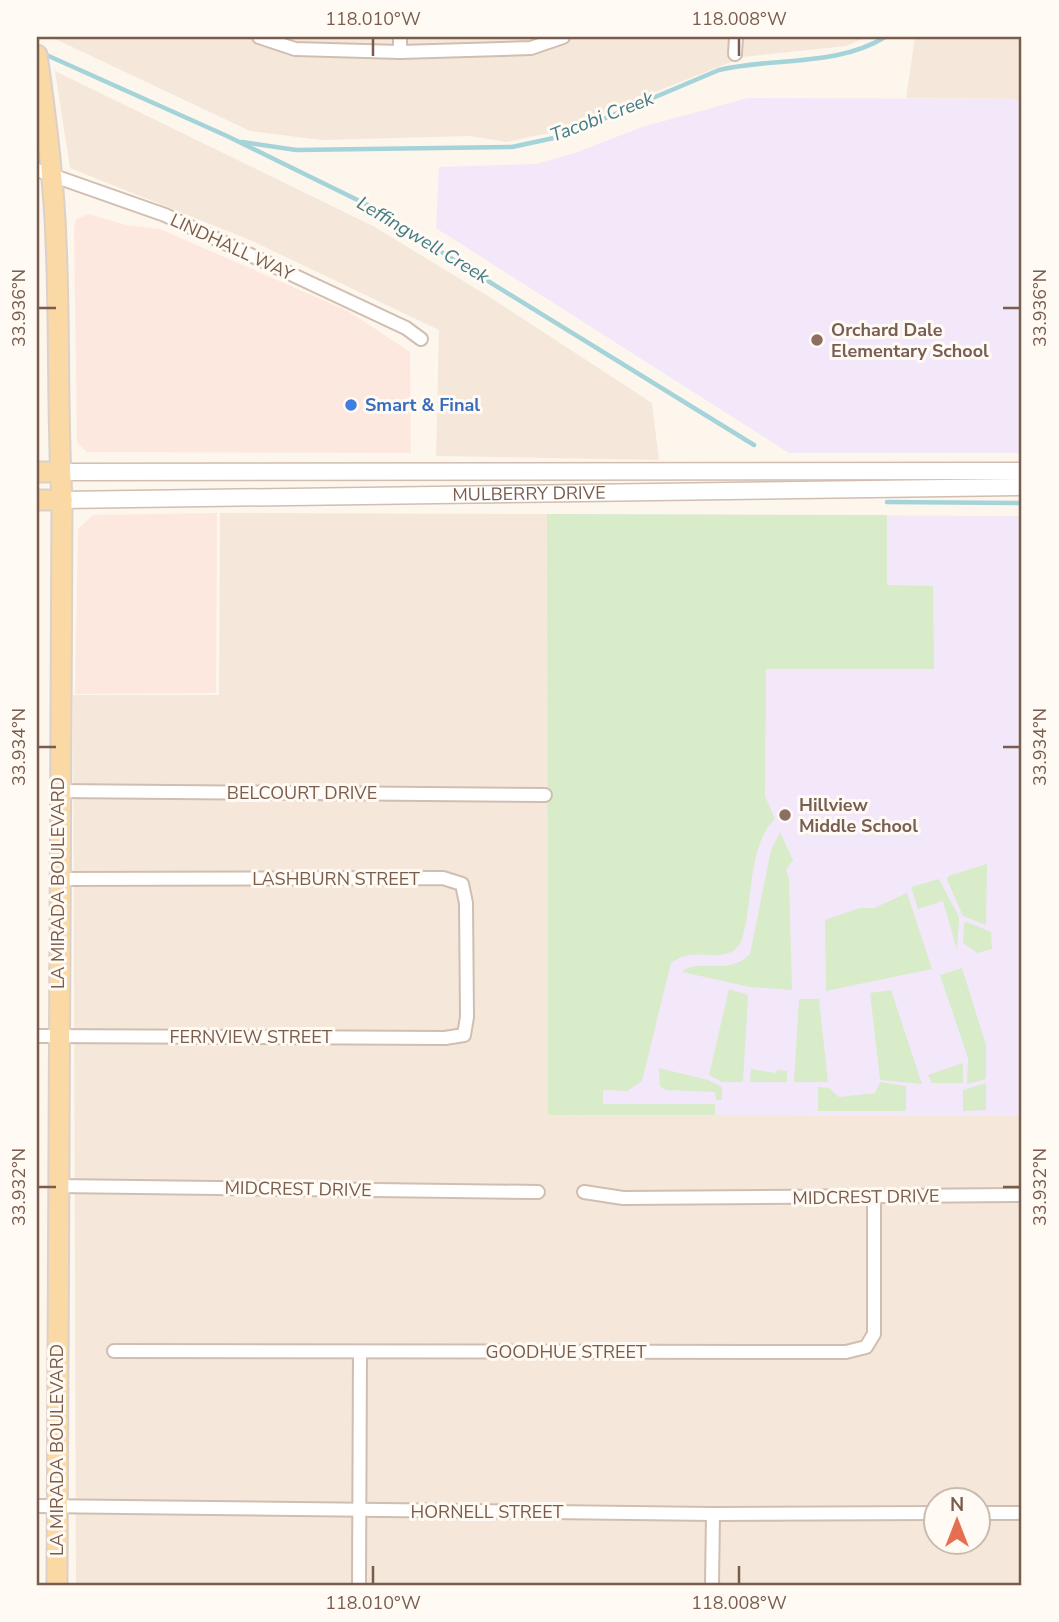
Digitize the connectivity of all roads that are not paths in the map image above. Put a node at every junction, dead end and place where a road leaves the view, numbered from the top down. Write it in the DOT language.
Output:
graph roads {
  1 [pos="259,37"];
  2 [pos="400,37"];
  3 [pos="564,37"];
  4 [pos="736,37"];
  5 [pos="400,52"];
  6 [pos="736,54"];
  7 [pos="37,59"];
  8 [pos="45,172"];
  9 [pos="421,339"];
  10 [pos="670,471"];
  11 [pos="1022,471"];
  12 [pos="37,472"];
  13 [pos="60,472"];
  14 [pos="1022,487"];
  15 [pos="672,494"];
  16 [pos="37,500"];
  17 [pos="62,500"];
  18 [pos="58,791"];
  19 [pos="545,795"];
  20 [pos="58,879"];
  21 [pos="464,1035"];
  22 [pos="37,1037"];
  23 [pos="58,1037"];
  24 [pos="58,1186"];
  25 [pos="538,1192"];
  26 [pos="584,1192"];
  27 [pos="1022,1195"];
  28 [pos="874,1198"];
  29 [pos="114,1351"];
  30 [pos="360,1352"];
  31 [pos="37,1506"];
  32 [pos="57,1507"];
  33 [pos="360,1511"];
  34 [pos="922,1513"];
  35 [pos="992,1513"];
  36 [pos="1022,1513"];
  37 [pos="713,1514"];
  38 [pos="57,1585"];
  39 [pos="359,1585"];
  40 [pos="712,1585"];
  1 -- 5 [label="street"];
  2 -- 5 [label="street"];
  3 -- 5 [label="street"];
  4 -- 6 [label="street"];
  7 -- 8 [label="main road, LA MIRADA BOULEVARD"];
  8 -- 9 [label="street, LINDHALL WAY"];
  8 -- 13 [label="main road, LA MIRADA BOULEVARD"];
  10 -- 11 [label="street, MULBERRY DRIVE"];
  10 -- 13 [label="street, MULBERRY DRIVE"];
  10 -- 15 [label="street"];
  12 -- 13 [label="main road, MULBERRY DRIVE"];
  13 -- 17 [label="main road, LA MIRADA BOULEVARD"];
  14 -- 15 [label="street, MULBERRY DRIVE"];
  15 -- 17 [label="street, MULBERRY DRIVE"];
  16 -- 17 [label="main road, MULBERRY DRIVE"];
  17 -- 18 [label="main road, LA MIRADA BOULEVARD"];
  18 -- 19 [label="street, BELCOURT DRIVE"];
  18 -- 20 [label="main road, LA MIRADA BOULEVARD"];
  20 -- 21 [label="street, LASHBURN STREET"];
  20 -- 23 [label="main road, LA MIRADA BOULEVARD"];
  21 -- 23 [label="street, FERNVIEW STREET"];
  22 -- 23 [label="street, FERNVIEW STREET"];
  23 -- 24 [label="main road, LA MIRADA BOULEVARD"];
  24 -- 25 [label="street, MIDCREST DRIVE"];
  24 -- 32 [label="main road, LA MIRADA BOULEVARD"];
  26 -- 28 [label="street, MIDCREST DRIVE"];
  27 -- 28 [label="street, MIDCREST DRIVE"];
  28 -- 30 [label="street, GOODHUE STREET"];
  29 -- 30 [label="street, GOODHUE STREET"];
  30 -- 33 [label="street"];
  31 -- 32 [label="street, HORNELL STREET"];
  32 -- 33 [label="street, HORNELL STREET"];
  32 -- 38 [label="main road, LA MIRADA BOULEVARD"];
  33 -- 37 [label="street, HORNELL STREET"];
  33 -- 39 [label="street"];
  34 -- 37 [label="street, HORNELL STREET"];
  35 -- 36 [label="street"];
  37 -- 40 [label="street"];
}
